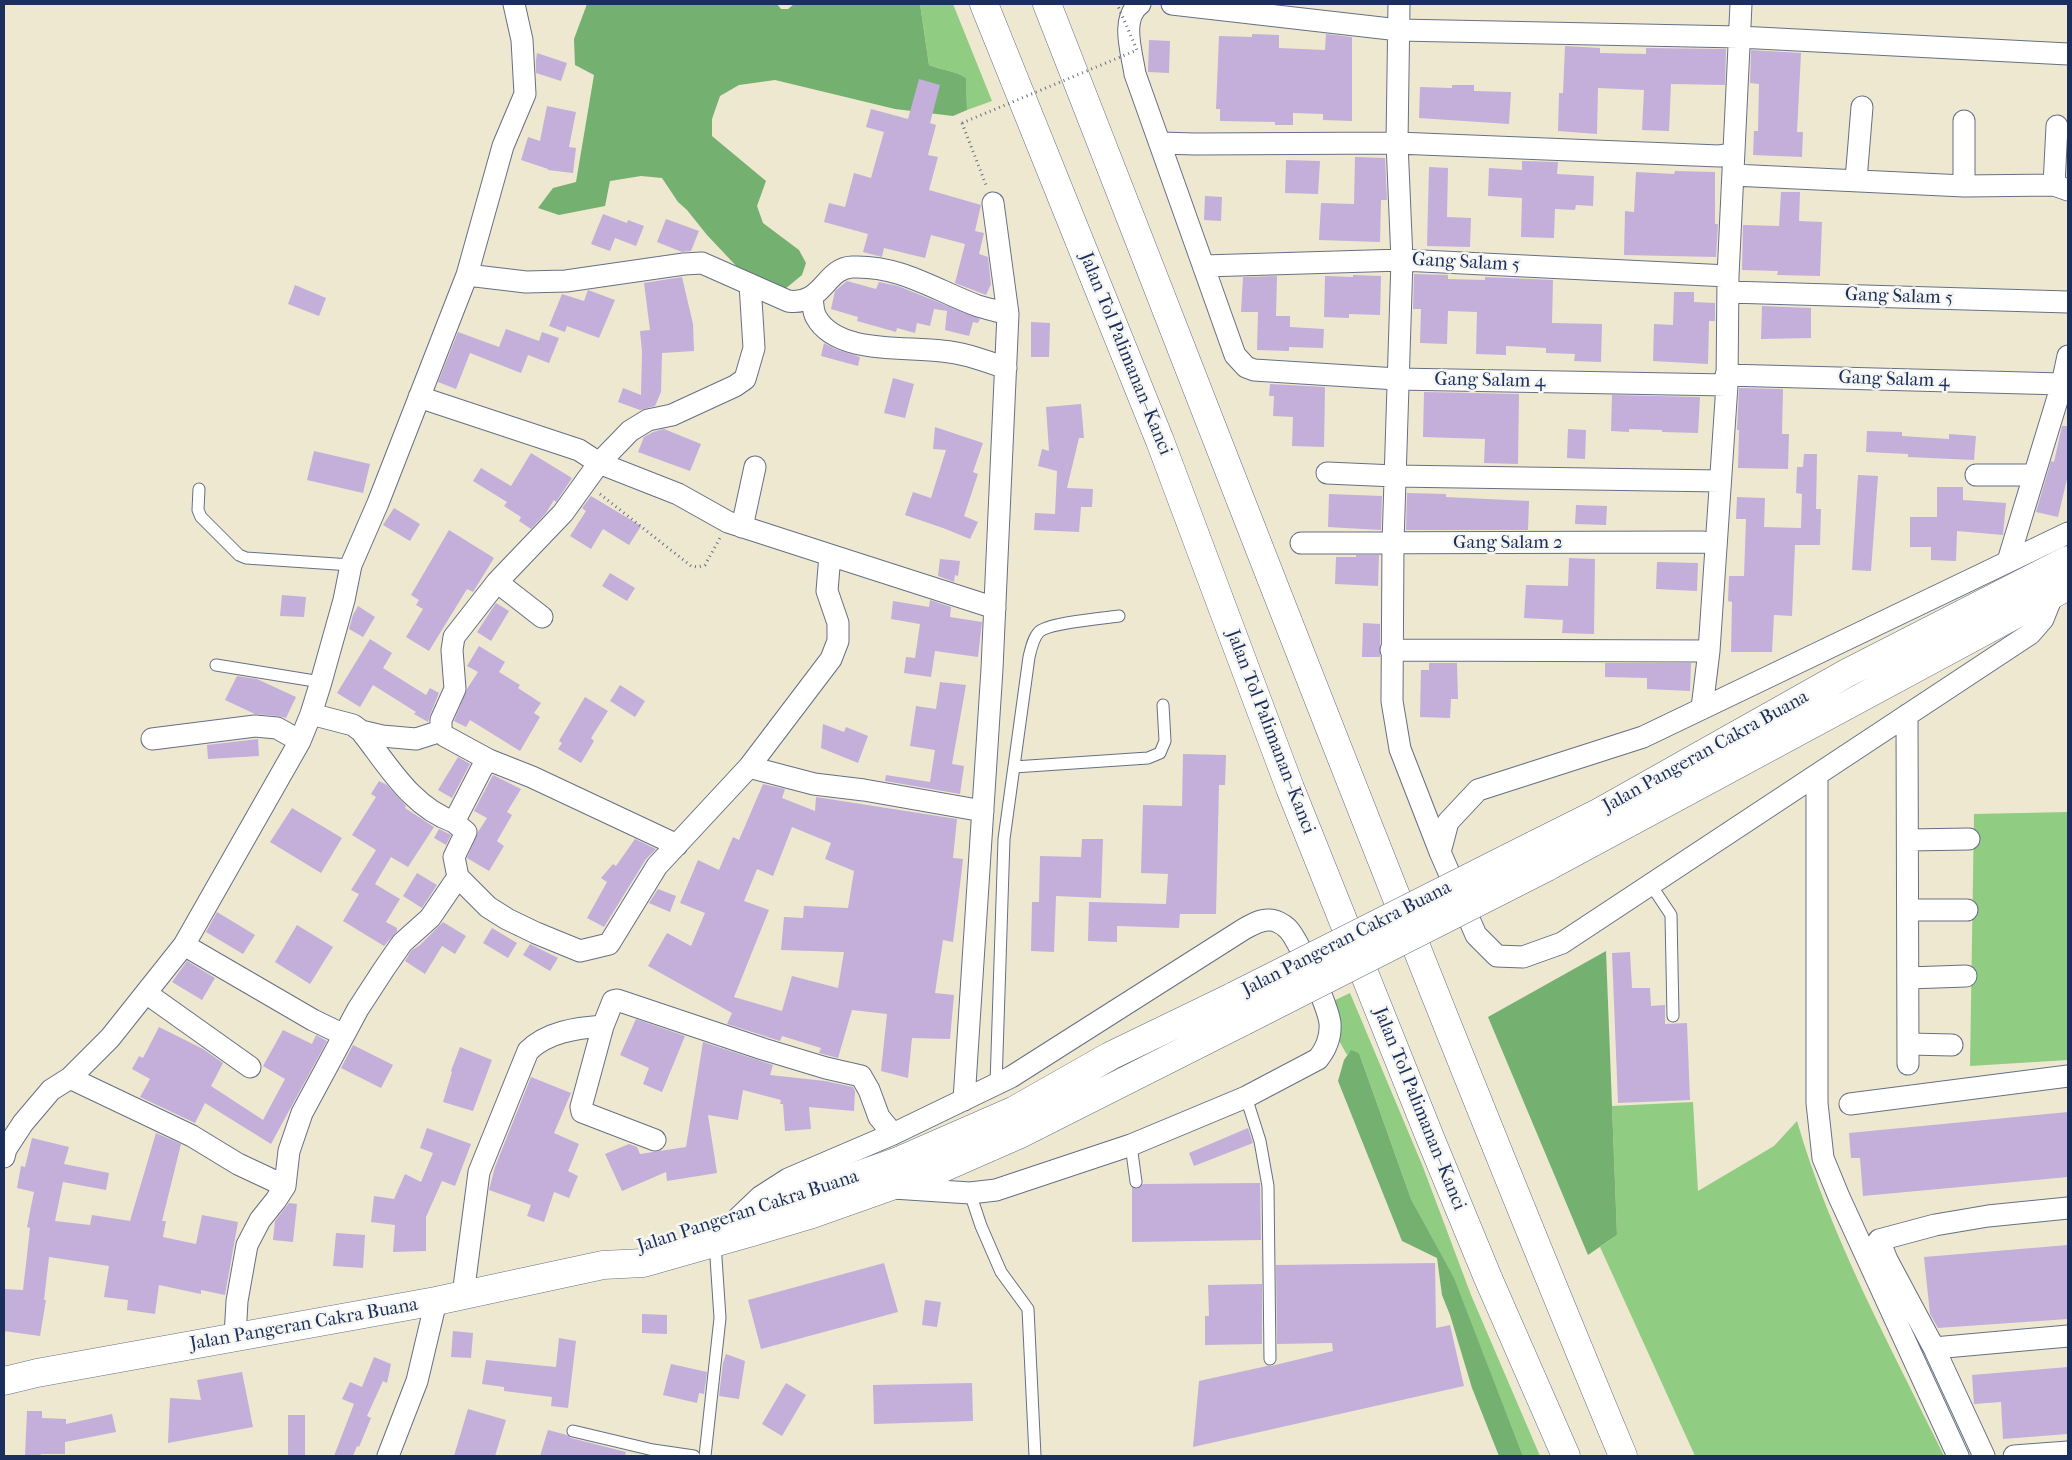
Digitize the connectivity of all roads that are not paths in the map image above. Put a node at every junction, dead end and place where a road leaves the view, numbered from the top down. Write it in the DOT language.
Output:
graph roads {
  1 [pos="514,4"];
  2 [pos="984,4"];
  3 [pos="1047,4"];
  4 [pos="1140,4"];
  5 [pos="1172,4"];
  6 [pos="1399,4"];
  7 [pos="1741,4"];
  8 [pos="1399,30"];
  9 [pos="1739,37"];
  10 [pos="2068,54"];
  11 [pos="1862,107"];
  12 [pos="1964,121"];
  13 [pos="2057,126"];
  14 [pos="1160,143"];
  15 [pos="1397,143"];
  16 [pos="1733,165"];
  17 [pos="1856,180"];
  18 [pos="1964,186"];
  19 [pos="2061,187"];
  20 [pos="993,203"];
  21 [pos="1402,260"];
  22 [pos="1204,266"];
  23 [pos="467,276"];
  24 [pos="750,284"];
  25 [pos="1728,284"];
  26 [pos="812,298"];
  27 [pos="2068,302"];
  28 [pos="1008,314"];
  29 [pos="2068,356"];
  30 [pos="1006,368"];
  31 [pos="1397,379"];
  32 [pos="1727,380"];
  33 [pos="2062,384"];
  34 [pos="419,397"];
  35 [pos="598,462"];
  36 [pos="755,467"];
  37 [pos="1327,473"];
  38 [pos="1976,474"];
  39 [pos="2033,475"];
  40 [pos="1395,476"];
  41 [pos="1720,481"];
  42 [pos="199,489"];
  43 [pos="735,525"];
  44 [pos="2068,533"];
  45 [pos="1301,542"];
  46 [pos="1393,543"];
  47 [pos="1715,544"];
  48 [pos="830,555"];
  49 [pos="2068,560"];
  50 [pos="2008,561"];
  51 [pos="351,565"];
  52 [pos="498,582"];
  53 [pos="2061,590"];
  54 [pos="994,608"];
  55 [pos="1119,616"];
  56 [pos="542,617"];
  57 [pos="1391,650"];
  58 [pos="1710,651"];
  59 [pos="216,665"];
  60 [pos="321,682"];
  61 [pos="1163,705"];
  62 [pos="1702,708"];
  63 [pos="311,714"];
  64 [pos="1907,715"];
  65 [pos="361,730"];
  66 [pos="441,730"];
  67 [pos="152,739"];
  68 [pos="300,741"];
  69 [pos="489,760"];
  70 [pos="749,767"];
  71 [pos="1014,767"];
  72 [pos="1817,775"];
  73 [pos="983,812"];
  74 [pos="454,822"];
  75 [pos="1969,839"];
  76 [pos="1908,840"];
  77 [pos="677,845"];
  78 [pos="1440,852"];
  79 [pos="1541,856"];
  80 [pos="458,877"];
  81 [pos="1651,885"];
  82 [pos="1908,910"];
  83 [pos="1967,910"];
  84 [pos="184,945"];
  85 [pos="1966,976"];
  86 [pos="1908,978"];
  87 [pos="146,993"];
  88 [pos="1239,1008"];
  89 [pos="1673,1016"];
  90 [pos="603,1026"];
  91 [pos="344,1035"];
  92 [pos="1952,1045"];
  93 [pos="250,1067"];
  94 [pos="2068,1076"];
  95 [pos="70,1078"];
  96 [pos="996,1084"];
  97 [pos="964,1100"];
  98 [pos="1248,1104"];
  99 [pos="1850,1104"];
  100 [pos="13,1121"];
  101 [pos="893,1134"];
  102 [pos="655,1140"];
  103 [pos="1132,1153"];
  104 [pos="4,1158"];
  105 [pos="1136,1180"];
  106 [pos="285,1186"];
  107 [pos="886,1188"];
  108 [pos="970,1193"];
  109 [pos="2068,1208"];
  110 [pos="738,1218"];
  111 [pos="715,1243"];
  112 [pos="603,1265"];
  113 [pos="464,1295"];
  114 [pos="436,1301"];
  115 [pos="2068,1336"];
  116 [pos="235,1337"];
  117 [pos="1934,1348"];
  118 [pos="1270,1359"];
  119 [pos="4,1382"];
  120 [pos="573,1431"];
  121 [pos="2068,1452"];
  122 [pos="388,1456"];
  123 [pos="694,1456"];
  124 [pos="705,1456"];
  125 [pos="1035,1456"];
  126 [pos="1566,1456"];
  127 [pos="1623,1456"];
  128 [pos="1958,1456"];
  129 [pos="1984,1456"];
  130 [pos="2014,1456"];
  1 -- 23 [label="street"];
  2 -- 126 [label="main road, Jalan Tol Palimanan–Kanci"];
  3 -- 127 [label="main road"];
  4 -- 14 [label="street"];
  5 -- 8 [label="street"];
  6 -- 8 [label="street"];
  7 -- 9 [label="street"];
  8 -- 9 [label="street"];
  8 -- 15 [label="street"];
  9 -- 10 [label="street"];
  9 -- 16 [label="street"];
  11 -- 17 [label="street"];
  12 -- 18 [label="street"];
  13 -- 19 [label="street"];
  14 -- 15 [label="street"];
  14 -- 22 [label="street"];
  15 -- 16 [label="street"];
  15 -- 21 [label="street"];
  16 -- 17 [label="street"];
  16 -- 25 [label="street"];
  17 -- 18 [label="street"];
  18 -- 19 [label="street"];
  20 -- 28 [label="street"];
  21 -- 22 [label="street, Gang Salam 5"];
  21 -- 25 [label="street, Gang Salam 5"];
  21 -- 31 [label="street"];
  22 -- 31 [label="street, Gang Salam 4"];
  23 -- 24 [label="street"];
  23 -- 34 [label="street"];
  24 -- 26 [label="street"];
  24 -- 35 [label="street"];
  25 -- 27 [label="street, Gang Salam 5"];
  25 -- 32 [label="street"];
  26 -- 28 [label="street"];
  26 -- 30 [label="street"];
  28 -- 30 [label="street"];
  29 -- 33 [label="street"];
  30 -- 54 [label="street"];
  31 -- 32 [label="street, Gang Salam 4"];
  31 -- 40 [label="street"];
  32 -- 33 [label="street, Gang Salam 4"];
  32 -- 41 [label="street"];
  33 -- 39 [label="street"];
  34 -- 35 [label="street"];
  34 -- 51 [label="street"];
  35 -- 43 [label="street"];
  35 -- 52 [label="street"];
  36 -- 43 [label="street"];
  37 -- 40 [label="street"];
  38 -- 39 [label="street"];
  39 -- 50 [label="street"];
  40 -- 41 [label="street"];
  40 -- 46 [label="street"];
  41 -- 47 [label="street"];
  42 -- 51 [label="lane"];
  43 -- 48 [label="street"];
  44 -- 50 [label="street"];
  45 -- 46 [label="street, Gang Salam 2"];
  46 -- 47 [label="street, Gang Salam 2"];
  46 -- 57 [label="street"];
  47 -- 58 [label="street"];
  48 -- 54 [label="street"];
  48 -- 70 [label="street"];
  49 -- 79 [label="main road, Jalan Pangeran Cakra Buana"];
  50 -- 62 [label="street"];
  51 -- 60 [label="street"];
  52 -- 56 [label="street"];
  52 -- 66 [label="street"];
  53 -- 64 [label="street"];
  53 -- 79 [label="main road, Jalan Pangeran Cakra Buana"];
  54 -- 73 [label="street"];
  55 -- 71 [label="lane"];
  57 -- 58 [label="street"];
  57 -- 78 [label="street"];
  58 -- 62 [label="street"];
  59 -- 60 [label="lane"];
  60 -- 63 [label="street"];
  61 -- 71 [label="lane"];
  62 -- 78 [label="street"];
  63 -- 65 [label="street"];
  63 -- 68 [label="street"];
  64 -- 72 [label="street"];
  64 -- 76 [label="street"];
  65 -- 66 [label="street"];
  65 -- 74 [label="street"];
  66 -- 69 [label="street"];
  67 -- 68 [label="street"];
  68 -- 84 [label="street"];
  69 -- 74 [label="street"];
  69 -- 77 [label="street"];
  70 -- 73 [label="street"];
  70 -- 77 [label="street"];
  71 -- 96 [label="lane"];
  72 -- 81 [label="street"];
  72 -- 128 [label="street"];
  73 -- 97 [label="street"];
  74 -- 80 [label="street"];
  75 -- 76 [label="street"];
  76 -- 82 [label="street"];
  77 -- 80 [label="street"];
  78 -- 81 [label="street"];
  79 -- 88 [label="main road, Jalan Pangeran Cakra Buana, bridge"];
  80 -- 91 [label="street"];
  81 -- 89 [label="lane"];
  82 -- 83 [label="street"];
  82 -- 86 [label="street"];
  84 -- 87 [label="street"];
  84 -- 91 [label="street"];
  85 -- 86 [label="street"];
  86 -- 92 [label="street"];
  87 -- 93 [label="street"];
  87 -- 95 [label="street"];
  88 -- 107 [label="main road, Jalan Pangeran Cakra Buana"];
  88 -- 110 [label="main road, Jalan Pangeran Cakra Buana"];
  90 -- 101 [label="street"];
  90 -- 102 [label="street"];
  90 -- 113 [label="street"];
  91 -- 106 [label="street"];
  94 -- 99 [label="street"];
  95 -- 100 [label="street"];
  95 -- 106 [label="street"];
  96 -- 97 [label="street"];
  96 -- 98 [label="street"];
  97 -- 101 [label="street"];
  98 -- 103 [label="street"];
  98 -- 118 [label="lane"];
  100 -- 104 [label="street"];
  101 -- 110 [label="street"];
  103 -- 105 [label="lane"];
  103 -- 108 [label="street"];
  106 -- 116 [label="street"];
  107 -- 108 [label="street"];
  107 -- 111 [label="main road, Jalan Pangeran Cakra Buana"];
  108 -- 125 [label="lane"];
  109 -- 117 [label="street"];
  110 -- 112 [label="main road, Jalan Pangeran Cakra Buana"];
  111 -- 112 [label="main road, Jalan Pangeran Cakra Buana"];
  111 -- 124 [label="lane"];
  112 -- 113 [label="main road, Jalan Pangeran Cakra Buana"];
  113 -- 114 [label="main road, Jalan Pangeran Cakra Buana"];
  114 -- 116 [label="main road, Jalan Pangeran Cakra Buana"];
  114 -- 122 [label="street"];
  115 -- 117 [label="street"];
  116 -- 119 [label="main road, Jalan Pangeran Cakra Buana"];
  117 -- 129 [label="street"];
  120 -- 123 [label="lane"];
  121 -- 130 [label="street"];
}
